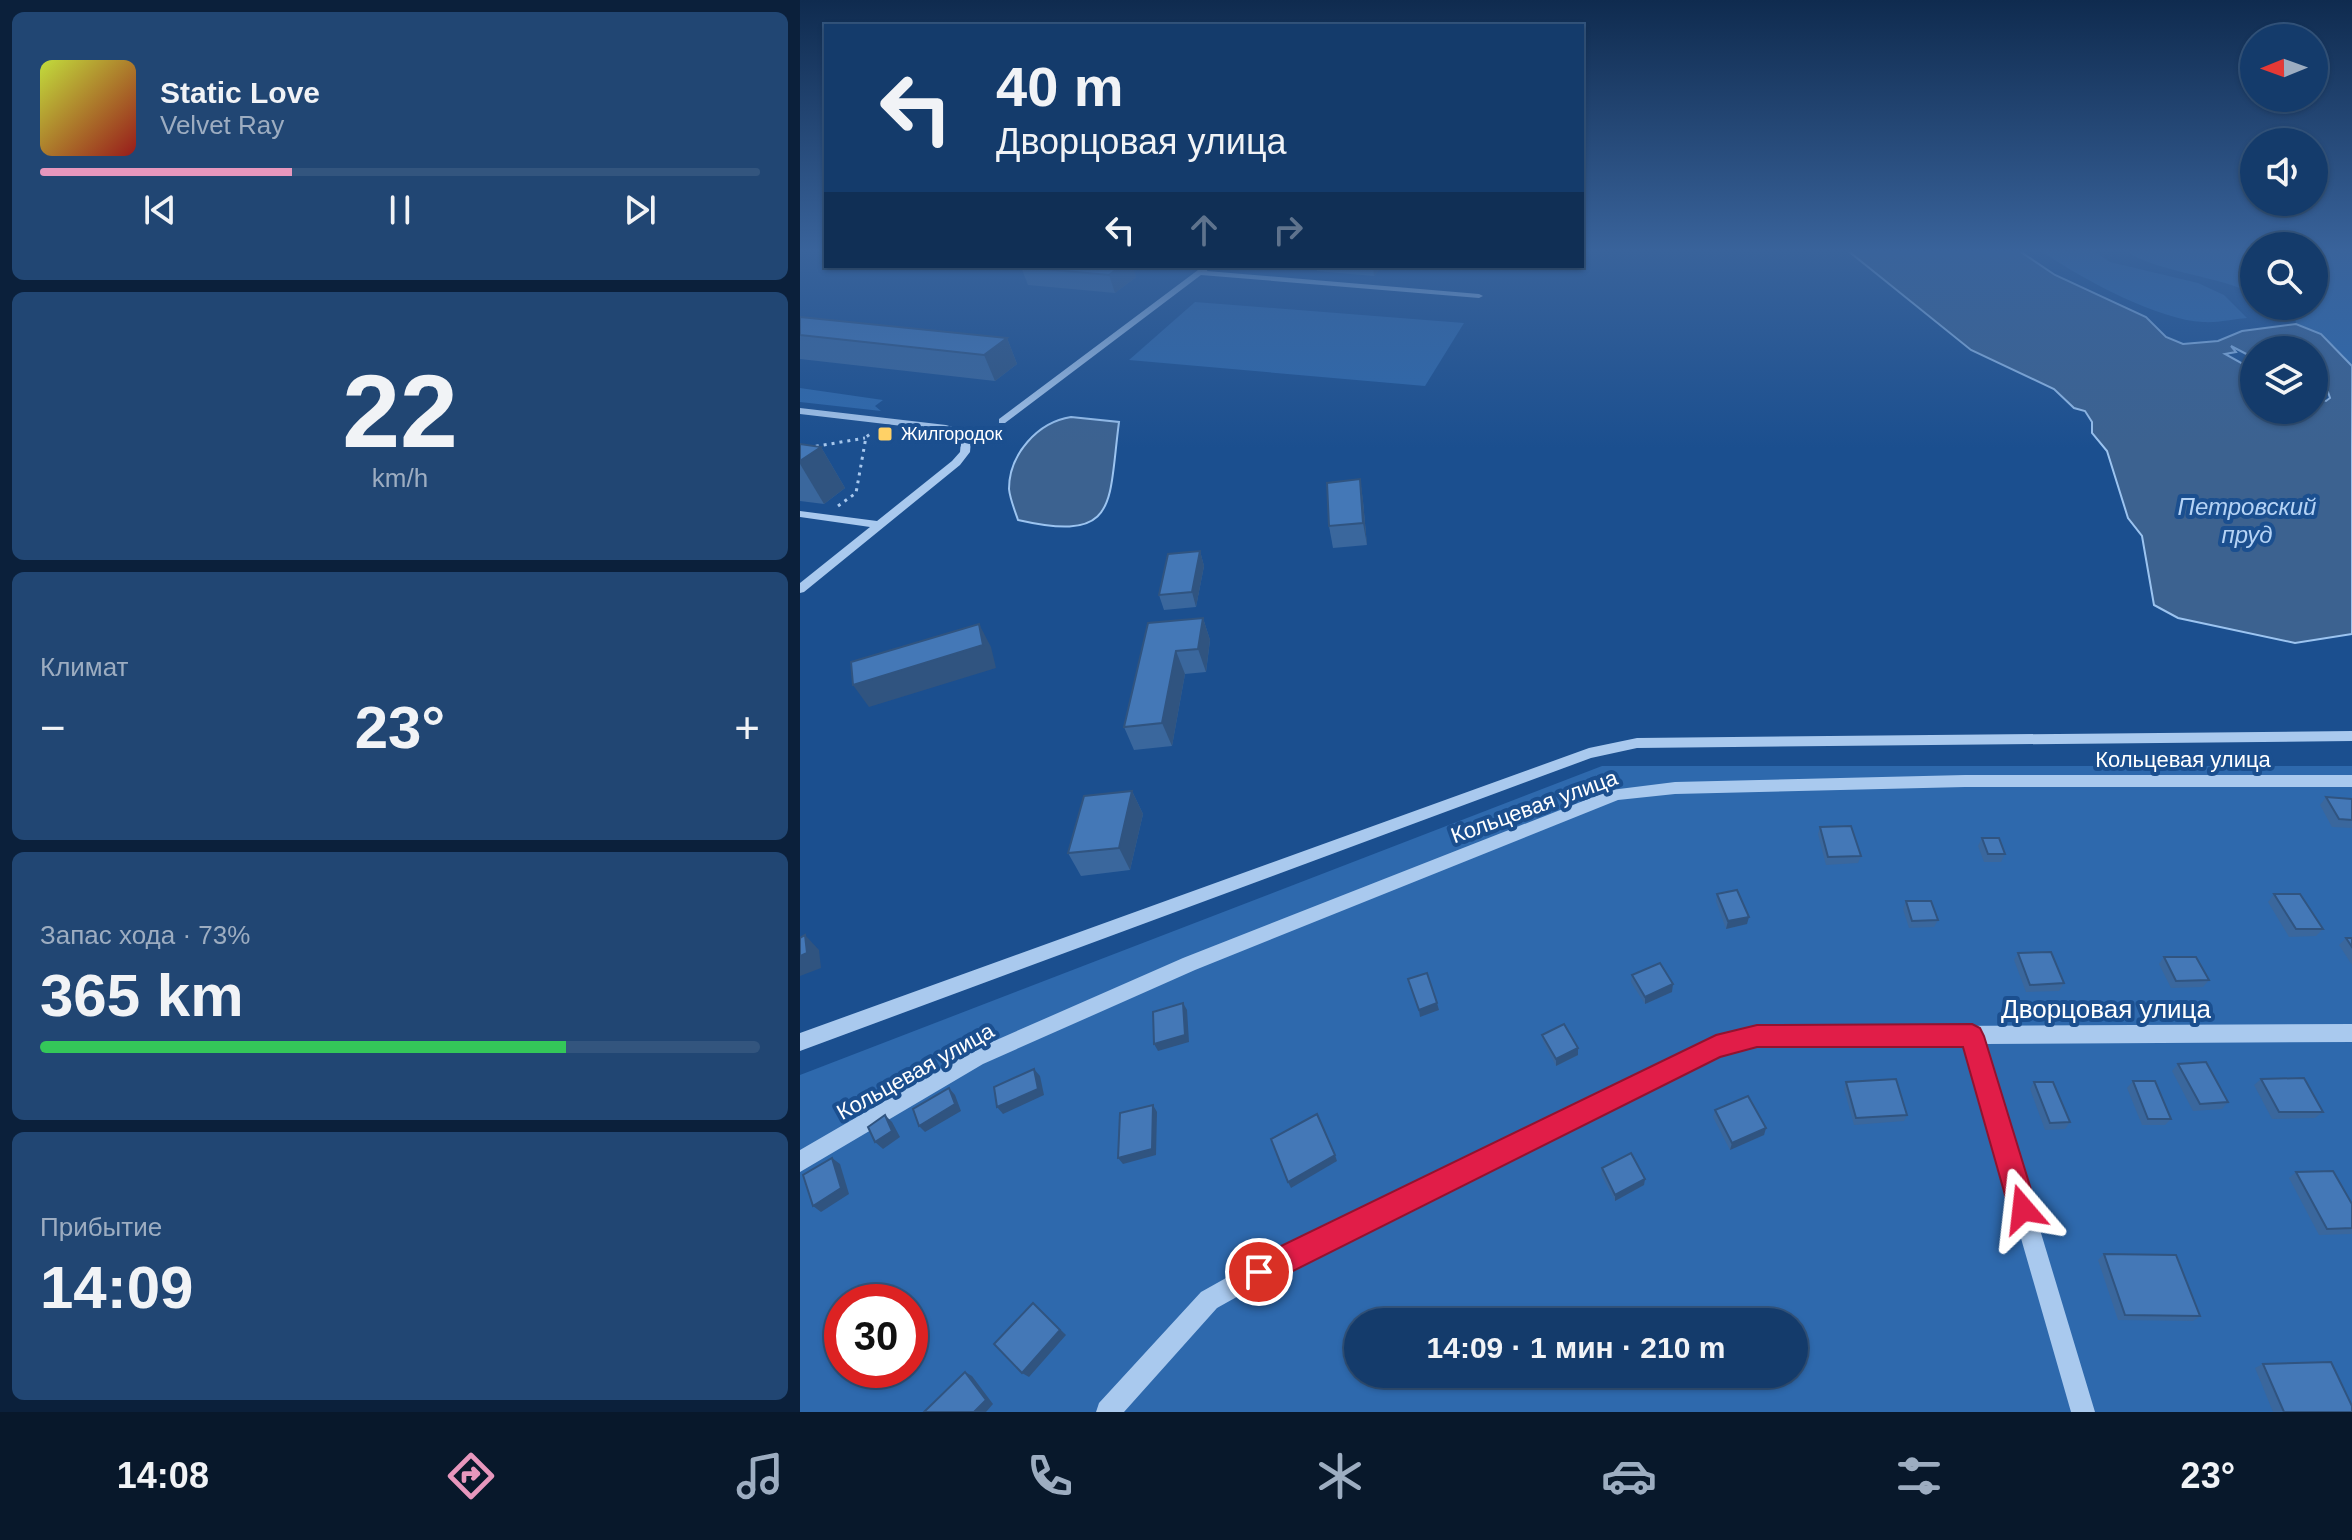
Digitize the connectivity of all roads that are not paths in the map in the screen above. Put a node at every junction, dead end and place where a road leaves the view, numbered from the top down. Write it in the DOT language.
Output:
graph roads {
  1 [pos="1141,316"];
  2 [pos="800,411"];
  3 [pos="1002,421"];
  4 [pos="800,514"];
  5 [pos="879,525"];
  6 [pos="800,589"];
  7 [pos="2352,736"];
  8 [pos="2352,781"];
  9 [pos="2352,1033"];
  10 [pos="1972,1036"];
  11 [pos="800,1042"];
  12 [pos="800,1162"];
  13 [pos="1108,1412"];
  14 [pos="2083,1412"];
  1 -- 3 [label="street"];
  2 -- 5 [label="street"];
  4 -- 5 [label="street"];
  5 -- 6 [label="street"];
  7 -- 11 [label="street"];
  8 -- 12 [label="street, Кольцевая улица"];
  9 -- 10 [label="street, Дворцовая улица"];
  10 -- 13 [label="street, Дворцовая улица"];
  10 -- 14 [label="street"];
}
